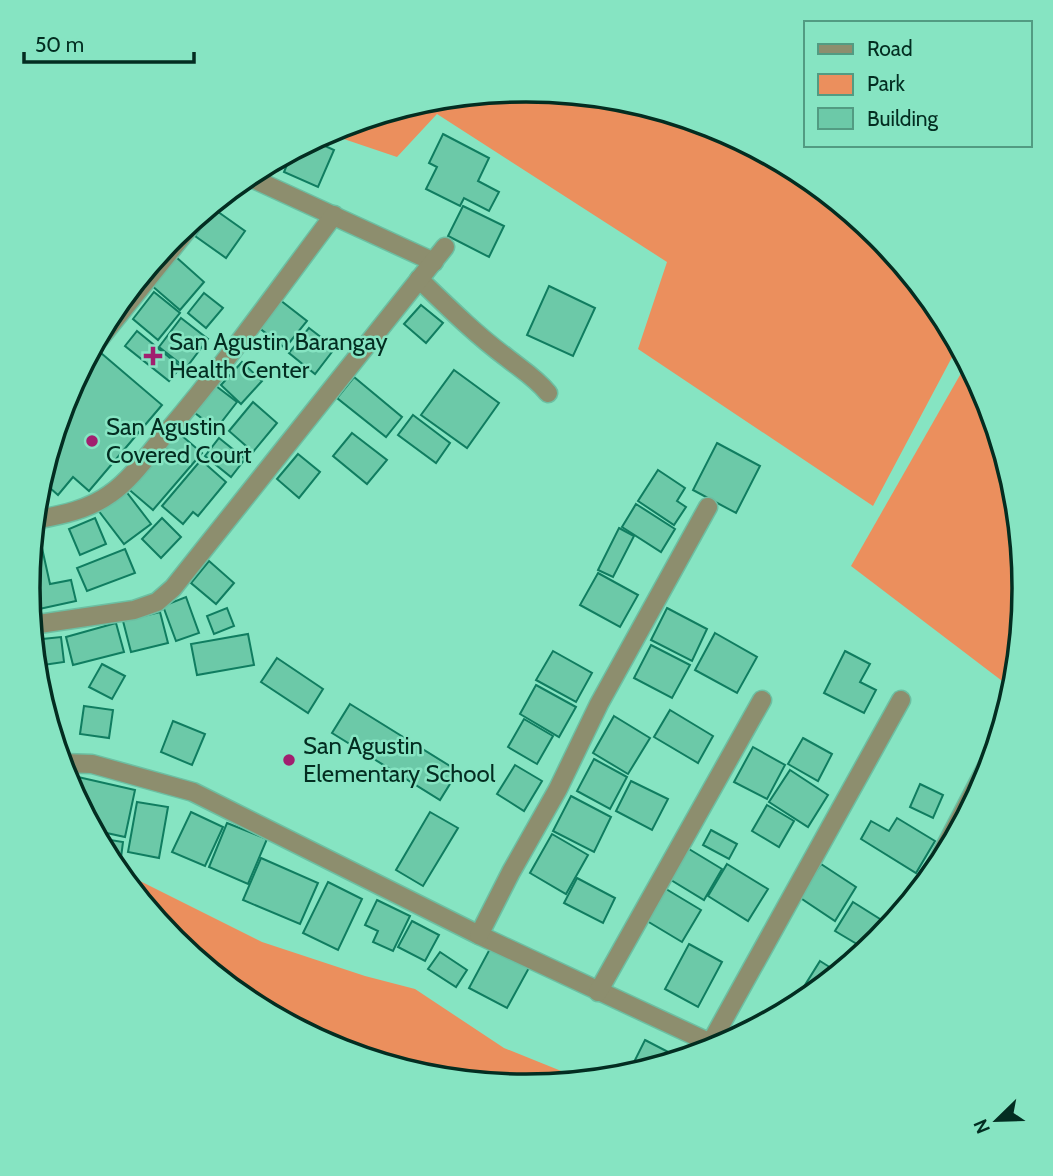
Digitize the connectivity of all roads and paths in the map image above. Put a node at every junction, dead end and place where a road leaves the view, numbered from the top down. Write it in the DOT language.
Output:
graph roads {
  1 [pos="260,182"];
  2 [pos="334,215"];
  3 [pos="445,247"];
  4 [pos="433,262"];
  5 [pos="419,279"];
  6 [pos="548,393"];
  7 [pos="709,508"];
  8 [pos="45,518"];
  9 [pos="41,624"];
  10 [pos="762,700"];
  11 [pos="901,701"];
  12 [pos="73,763"];
  13 [pos="479,935"];
  14 [pos="598,992"];
  15 [pos="722,1033"];
  16 [pos="703,1041"];
  1 -- 2 [label="street"];
  2 -- 4 [label="street"];
  2 -- 8 [label="street"];
  3 -- 4 [label="street"];
  4 -- 5 [label="street"];
  5 -- 6 [label="street"];
  5 -- 9 [label="street"];
  7 -- 13 [label="street"];
  10 -- 14 [label="street"];
  11 -- 15 [label="street"];
  12 -- 13 [label="street"];
  13 -- 14 [label="street"];
  14 -- 16 [label="street"];
}
